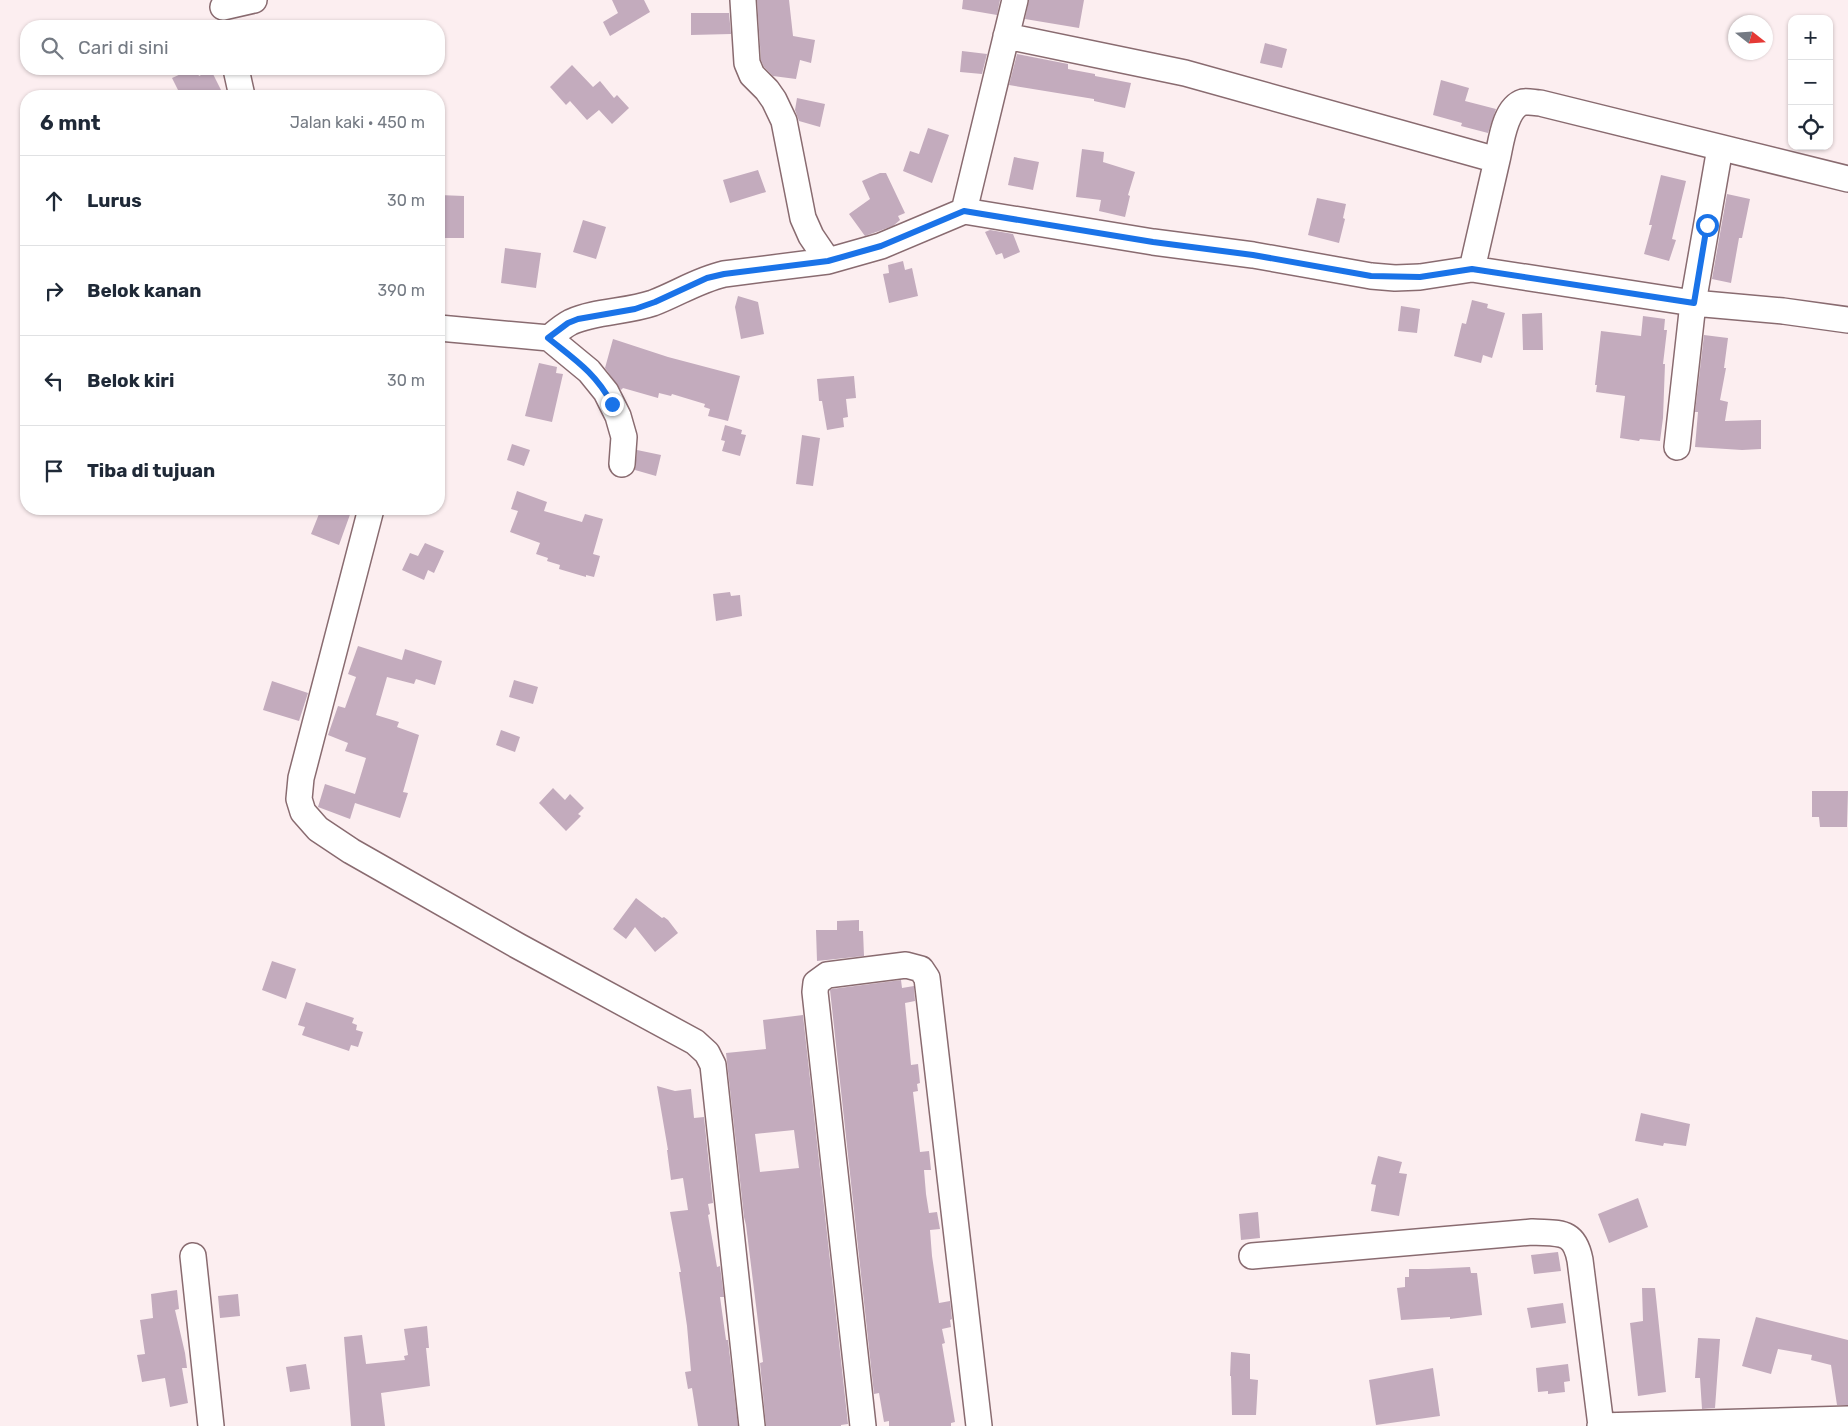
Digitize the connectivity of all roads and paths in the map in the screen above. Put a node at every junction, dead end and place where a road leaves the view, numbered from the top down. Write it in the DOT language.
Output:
graph roads {
  1 [pos="254,0"];
  2 [pos="743,0"];
  3 [pos="1015,0"];
  4 [pos="224,11"];
  5 [pos="1006,36"];
  6 [pos="237,75"];
  7 [pos="241,90"];
  8 [pos="1720,148"];
  9 [pos="1497,160"];
  10 [pos="1848,179"];
  11 [pos="964,211"];
  12 [pos="828,261"];
  13 [pos="1472,269"];
  14 [pos="1694,303"];
  15 [pos="1848,320"];
  16 [pos="445,329"];
  17 [pos="548,338"];
  18 [pos="1677,447"];
  19 [pos="622,464"];
  20 [pos="369,515"];
  21 [pos="193,1256"];
  22 [pos="1252,1256"];
  23 [pos="1848,1419"];
  24 [pos="1775,1424"];
  25 [pos="211,1426"];
  26 [pos="752,1426"];
  27 [pos="863,1426"];
  28 [pos="979,1426"];
  29 [pos="1600,1426"];
  1 -- 4 [label="street"];
  2 -- 12 [label="street"];
  3 -- 5 [label="street"];
  5 -- 9 [label="street"];
  5 -- 11 [label="street"];
  6 -- 7 [label="street"];
  8 -- 9 [label="street"];
  8 -- 10 [label="street"];
  8 -- 14 [label="street"];
  9 -- 13 [label="street"];
  11 -- 12 [label="street"];
  11 -- 13 [label="street"];
  12 -- 17 [label="street"];
  13 -- 14 [label="street"];
  14 -- 15 [label="street"];
  14 -- 18 [label="street"];
  16 -- 17 [label="street"];
  17 -- 19 [label="street"];
  20 -- 26 [label="street"];
  21 -- 25 [label="street"];
  22 -- 29 [label="street"];
  23 -- 24 [label="street"];
  24 -- 29 [label="street"];
  27 -- 28 [label="street"];
}
